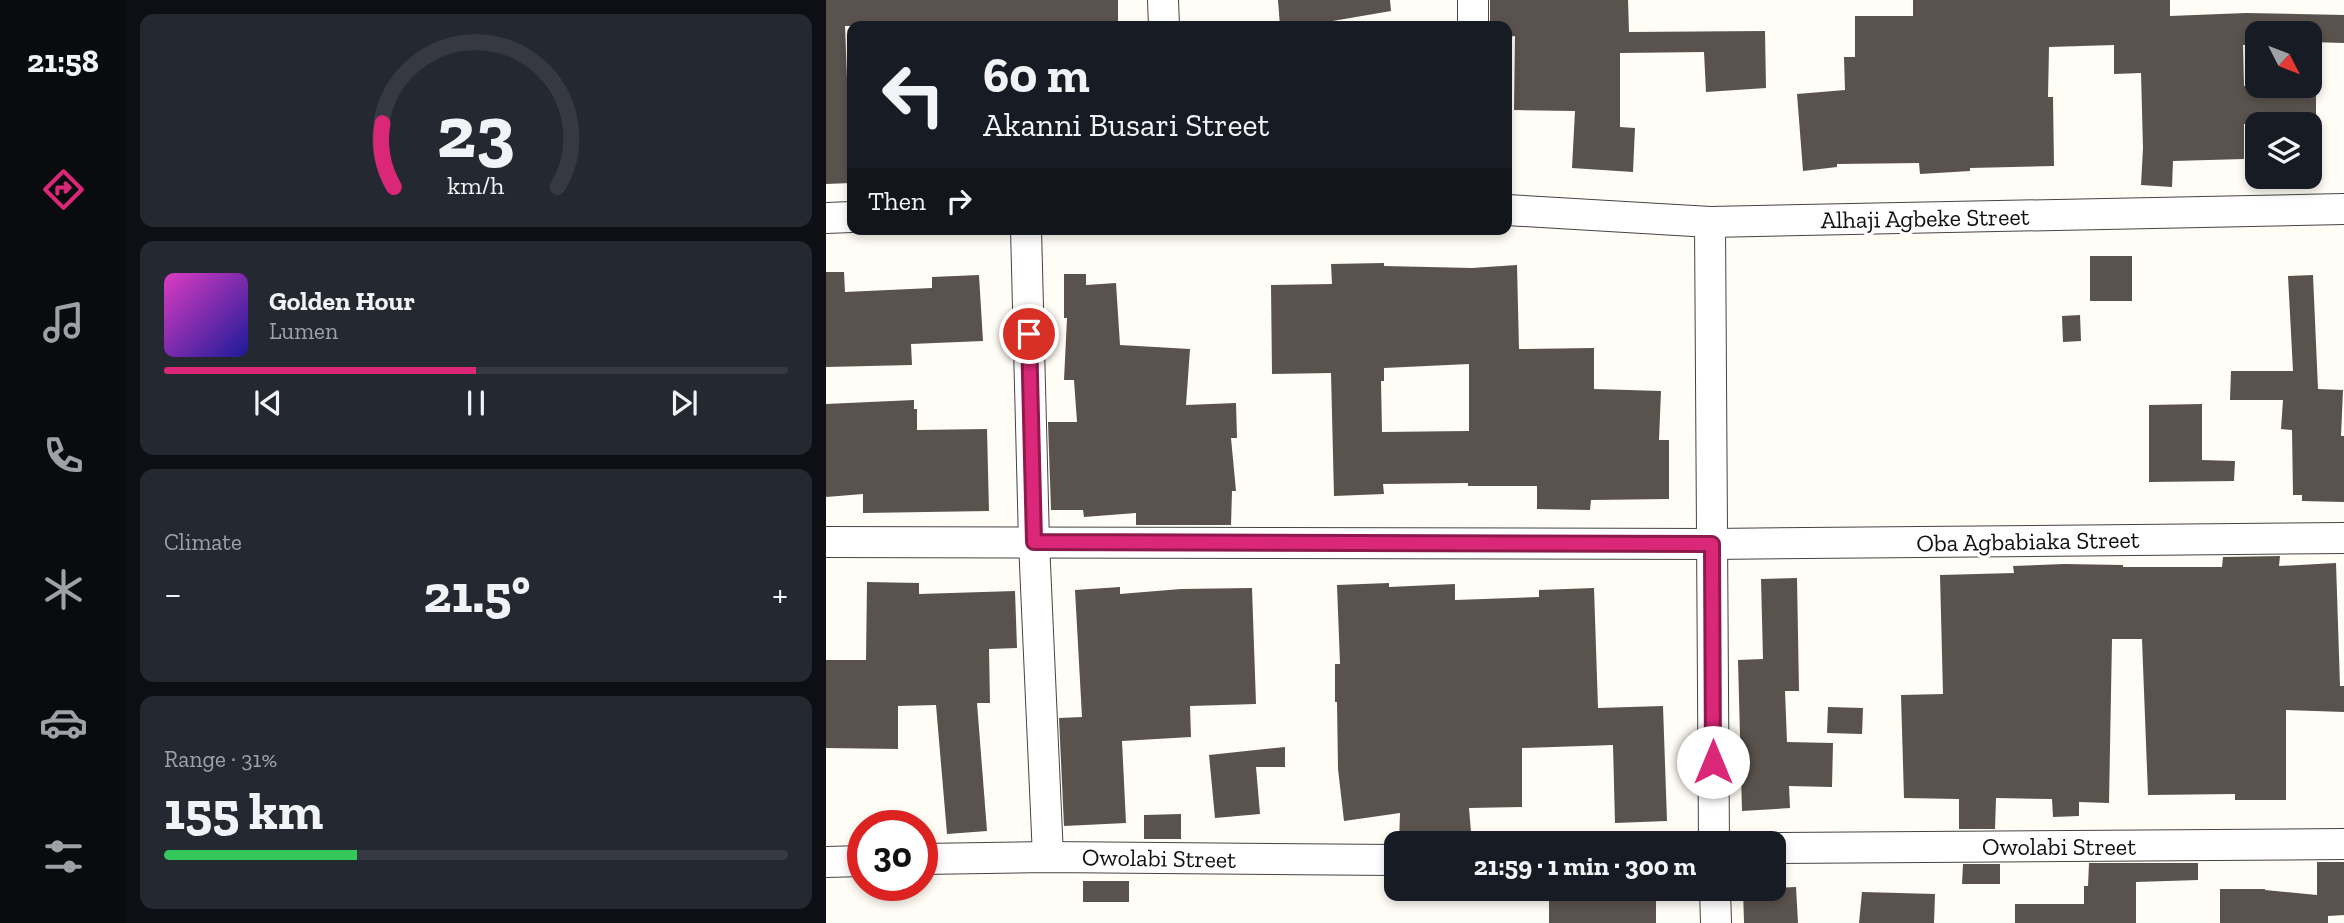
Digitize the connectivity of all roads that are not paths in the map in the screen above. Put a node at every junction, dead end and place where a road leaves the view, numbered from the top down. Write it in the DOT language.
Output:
graph roads {
  1 [pos="1163,0"];
  2 [pos="1473,0"];
  3 [pos="1164,21"];
  4 [pos="1473,21"];
  5 [pos="2344,209"];
  6 [pos="1512,210"];
  7 [pos="847,217"];
  8 [pos="826,218"];
  9 [pos="1710,222"];
  10 [pos="1026,235"];
  11 [pos="2344,538"];
  12 [pos="826,542"];
  13 [pos="1034,542"];
  14 [pos="1712,544"];
  15 [pos="1714,831"];
  16 [pos="2344,844"];
  17 [pos="1786,848"];
  18 [pos="1048,857"];
  19 [pos="938,859"];
  20 [pos="1384,860"];
  21 [pos="847,861"];
  22 [pos="826,862"];
  23 [pos="1715,901"];
  24 [pos="1716,923"];
  1 -- 3 [label="street"];
  2 -- 4 [label="street"];
  5 -- 9 [label="street, Alhaji Agbeke Street"];
  6 -- 9 [label="street, Alhaji Agbeke Street"];
  7 -- 8 [label="street"];
  9 -- 14 [label="street"];
  10 -- 13 [label="street"];
  11 -- 14 [label="street, Oba Agbabiaka Street"];
  12 -- 13 [label="street, Oba Agbabiaka Street"];
  13 -- 14 [label="street, Oba Agbabiaka Street"];
  13 -- 18 [label="street"];
  14 -- 15 [label="street"];
  16 -- 17 [label="street, Owolabi Street"];
  18 -- 19 [label="street, Owolabi Street"];
  18 -- 20 [label="street, Owolabi Street"];
  21 -- 22 [label="street"];
  23 -- 24 [label="street"];
}
